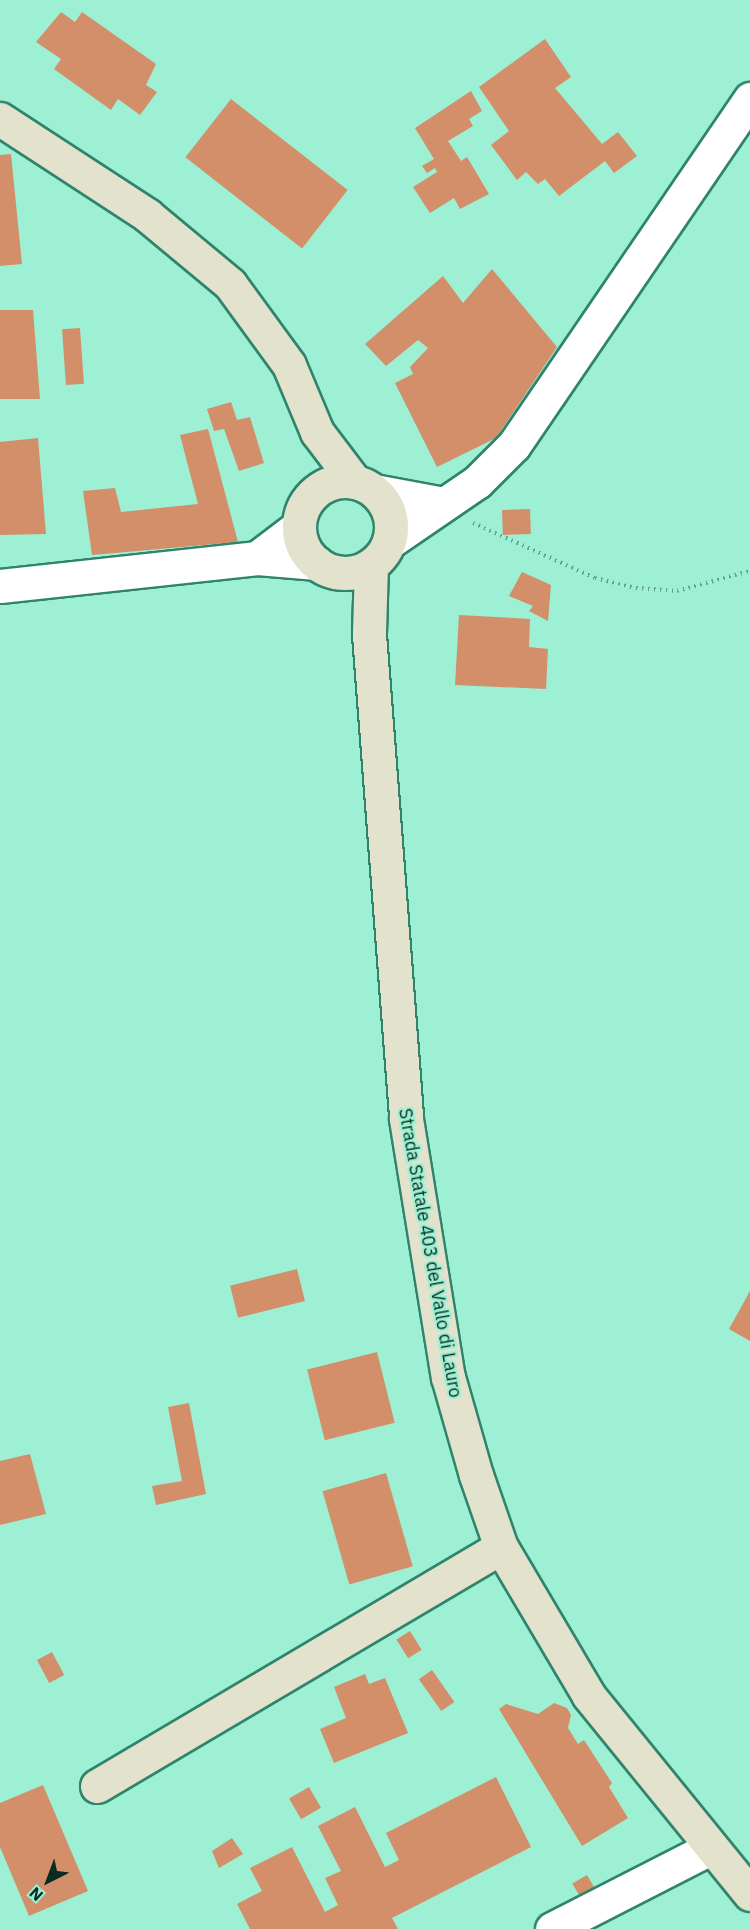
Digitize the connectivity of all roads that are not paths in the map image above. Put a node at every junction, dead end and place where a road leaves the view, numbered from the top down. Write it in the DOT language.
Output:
graph roads {
  1 [pos="750,99"];
  2 [pos="0,119"];
  3 [pos="317,432"];
  4 [pos="364,487"];
  5 [pos="444,504"];
  6 [pos="304,512"];
  7 [pos="380,554"];
  8 [pos="257,558"];
  9 [pos="323,567"];
  10 [pos="0,586"];
  11 [pos="369,634"];
  12 [pos="501,1547"];
  13 [pos="96,1786"];
  14 [pos="710,1848"];
  15 [pos="750,1894"];
  16 [pos="552,1929"];
  1 -- 5 [label="street"];
  2 -- 3 [label="main road, Strada Statale 403 del Vallo di Lauro"];
  3 -- 4 [label="main road, Strada Statale 403 del Vallo di Lauro"];
  3 -- 6 [label="main road, Strada Statale 403 del Vallo di Lauro"];
  4 -- 5 [label="street"];
  4 -- 6 [label="main road"];
  4 -- 7 [label="main road, Strada Statale 403 del Vallo di Lauro"];
  5 -- 7 [label="street"];
  6 -- 8 [label="street"];
  6 -- 9 [label="main road, Strada Statale 403 del Vallo di Lauro"];
  7 -- 9 [label="main road"];
  7 -- 11 [label="main road, Strada Statale 403 del Vallo di Lauro"];
  8 -- 9 [label="street"];
  8 -- 10 [label="street"];
  9 -- 11 [label="main road, Strada Statale 403 del Vallo di Lauro"];
  11 -- 12 [label="main road, Strada Statale 403 del Vallo di Lauro"];
  12 -- 13 [label="main road"];
  12 -- 14 [label="main road, Strada Statale 403 del Vallo di Lauro"];
  14 -- 15 [label="main road, Strada Statale 403 del Vallo di Lauro"];
  14 -- 16 [label="street"];
}
